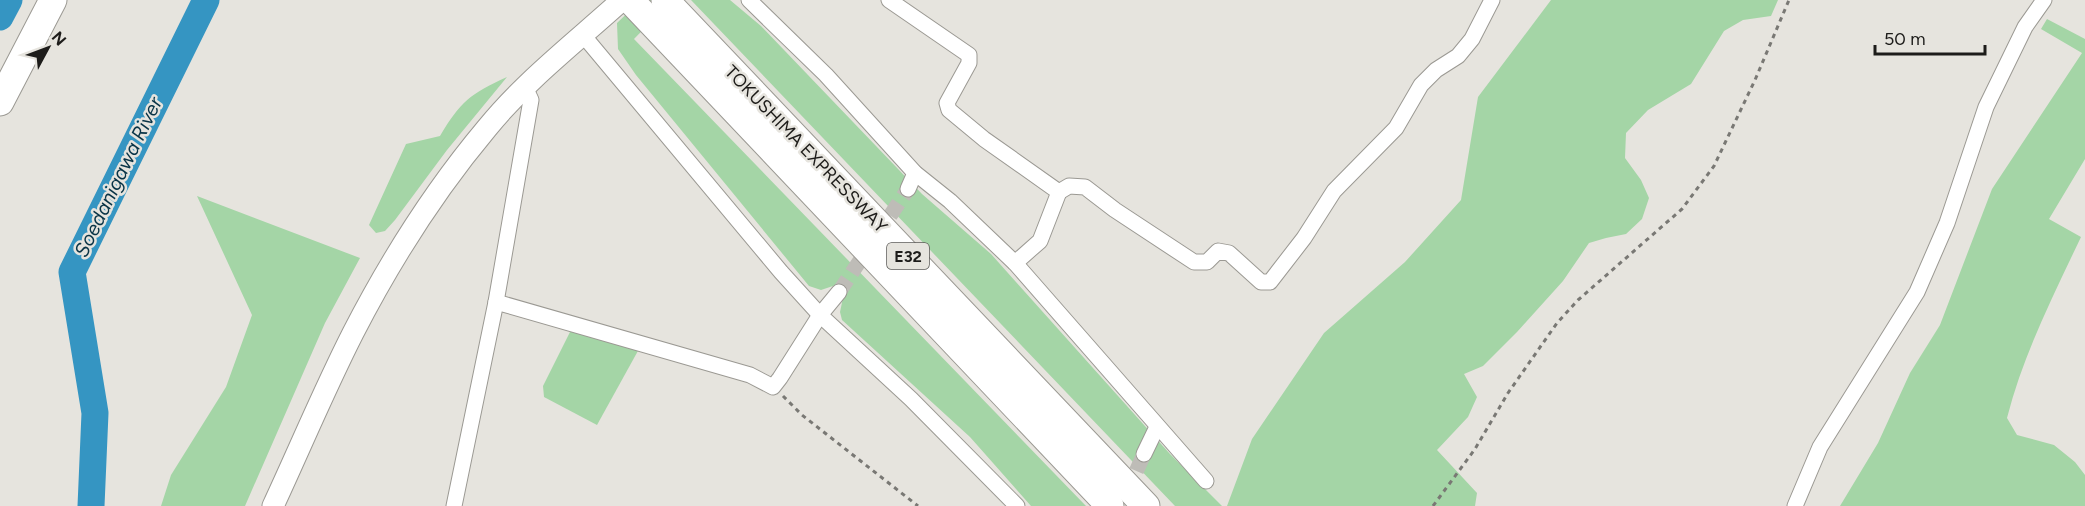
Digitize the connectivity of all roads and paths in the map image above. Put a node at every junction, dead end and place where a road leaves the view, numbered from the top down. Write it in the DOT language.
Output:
graph roads {
  1 [pos="53,0"];
  2 [pos="622,0"];
  3 [pos="630,0"];
  4 [pos="749,0"];
  5 [pos="889,0"];
  6 [pos="1492,0"];
  7 [pos="1789,0"];
  8 [pos="2044,0"];
  9 [pos="662,10"];
  10 [pos="584,35"];
  11 [pos="525,87"];
  12 [pos="0,102"];
  13 [pos="915,173"];
  14 [pos="908,189"];
  15 [pos="1059,192"];
  16 [pos="1015,263"];
  17 [pos="839,292"];
  18 [pos="496,302"];
  19 [pos="820,315"];
  20 [pos="773,387"];
  21 [pos="1157,427"];
  22 [pos="1144,454"];
  23 [pos="1206,481"];
  24 [pos="273,506"];
  25 [pos="454,506"];
  26 [pos="918,506"];
  27 [pos="1017,506"];
  28 [pos="1110,506"];
  29 [pos="1146,506"];
  30 [pos="1433,506"];
  31 [pos="1796,506"];
  1 -- 12 [label="highway"];
  2 -- 10 [label="street"];
  3 -- 9 [label="highway, TOKUSHIMA EXPRESSWAY / E32"];
  4 -- 13 [label="street"];
  5 -- 15 [label="street"];
  6 -- 15 [label="street"];
  7 -- 30 [label="path"];
  8 -- 31 [label="street"];
  9 -- 28 [label="highway, TOKUSHIMA EXPRESSWAY / E32"];
  9 -- 29 [label="highway, TOKUSHIMA EXPRESSWAY / E32"];
  10 -- 11 [label="street"];
  10 -- 19 [label="street"];
  11 -- 18 [label="street"];
  11 -- 24 [label="street"];
  13 -- 14 [label="street"];
  13 -- 16 [label="street"];
  15 -- 16 [label="street"];
  16 -- 21 [label="street"];
  17 -- 19 [label="street"];
  18 -- 20 [label="street"];
  18 -- 25 [label="street"];
  19 -- 20 [label="street"];
  19 -- 27 [label="street"];
  20 -- 26 [label="path"];
  21 -- 22 [label="street"];
  21 -- 23 [label="street"];
}
